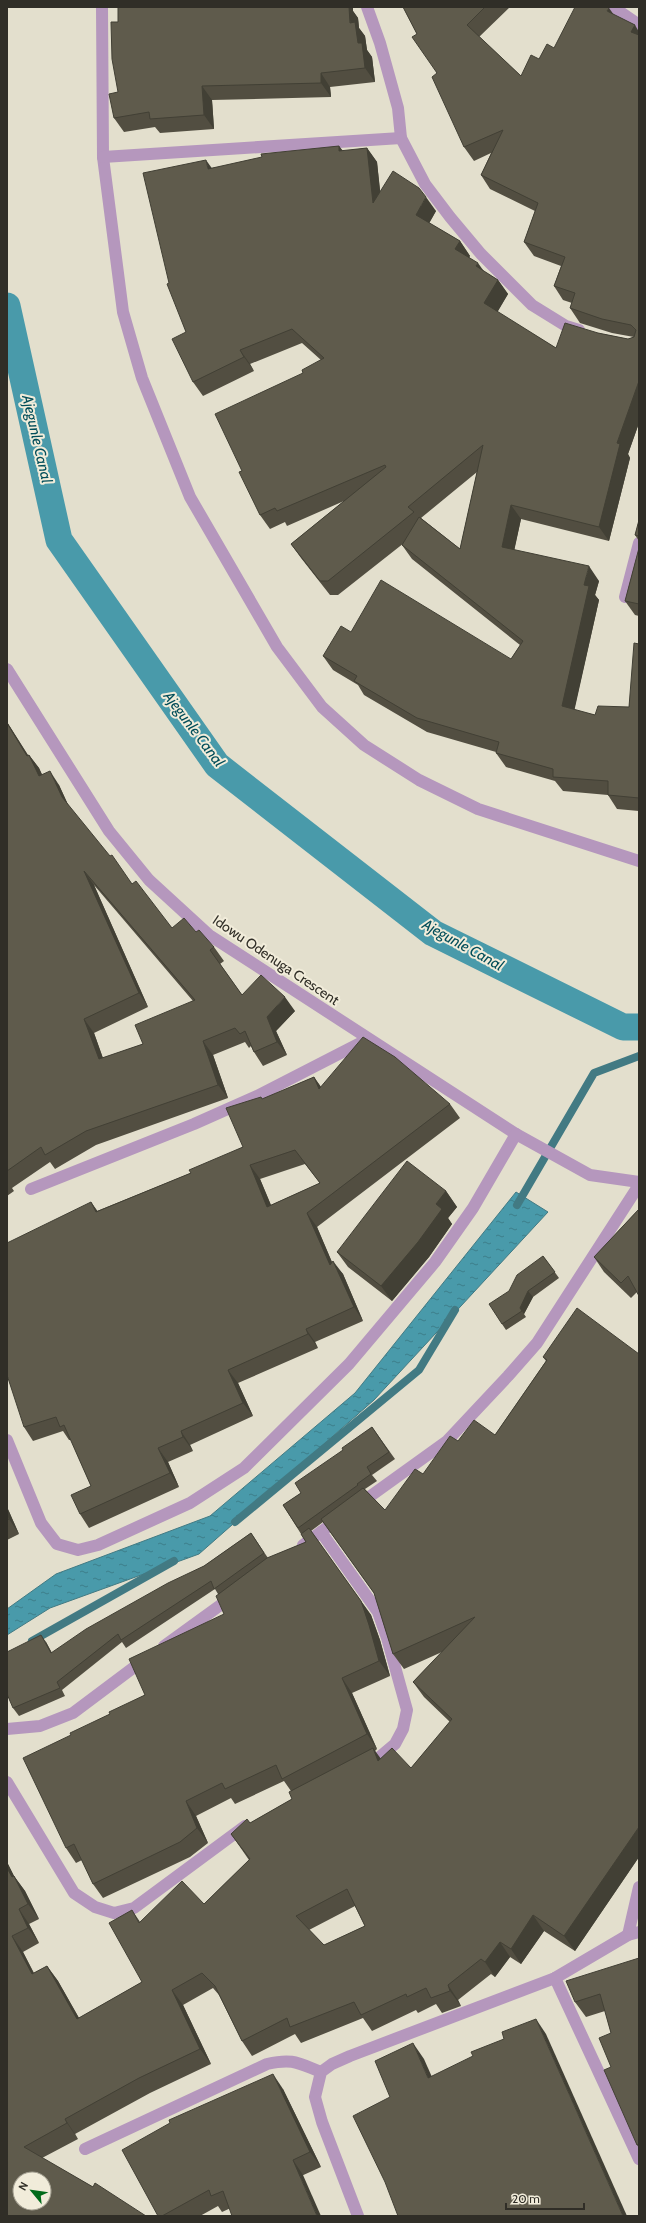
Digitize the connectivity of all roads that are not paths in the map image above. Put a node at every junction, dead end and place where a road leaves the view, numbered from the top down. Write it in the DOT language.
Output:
graph roads {
  1 [pos="102,7"];
  2 [pos="367,7"];
  3 [pos="613,7"];
  4 [pos="639,25"];
  5 [pos="401,138"];
  6 [pos="103,157"];
  7 [pos="588,333"];
  8 [pos="639,543"];
  9 [pos="624,597"];
  10 [pos="7,669"];
  11 [pos="639,861"];
  12 [pos="368,1039"];
  13 [pos="516,1134"];
  14 [pos="639,1183"];
  15 [pos="31,1189"];
  16 [pos="7,1440"];
  17 [pos="321,1532"];
  18 [pos="296,1550"];
  19 [pos="246,1587"];
  20 [pos="7,1729"];
  21 [pos="356,1771"];
  22 [pos="7,1782"];
  23 [pos="259,1820"];
  24 [pos="639,1887"];
  25 [pos="633,1933"];
  26 [pos="556,1978"];
  27 [pos="321,2072"];
  28 [pos="85,2149"];
  29 [pos="639,2159"];
  30 [pos="358,2216"];
  1 -- 6 [label="street"];
  2 -- 5 [label="street"];
  3 -- 4 [label="street"];
  5 -- 6 [label="street"];
  5 -- 7 [label="street"];
  6 -- 11 [label="street"];
  8 -- 9 [label="street"];
  10 -- 12 [label="street, Idowu Odenuga Crescent"];
  12 -- 13 [label="street, Idowu Odenuga Crescent"];
  12 -- 15 [label="street"];
  13 -- 14 [label="street, Idowu Odenuga Crescent"];
  13 -- 16 [label="street"];
  14 -- 17 [label="street"];
  17 -- 18 [label="street"];
  17 -- 21 [label="street"];
  19 -- 20 [label="street"];
  22 -- 23 [label="street"];
  24 -- 25 [label="street"];
  25 -- 26 [label="street"];
  26 -- 27 [label="street"];
  26 -- 29 [label="street"];
  27 -- 28 [label="street"];
  27 -- 30 [label="street"];
}
